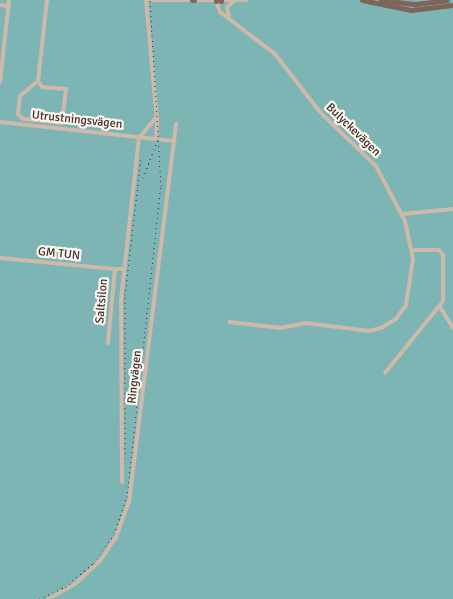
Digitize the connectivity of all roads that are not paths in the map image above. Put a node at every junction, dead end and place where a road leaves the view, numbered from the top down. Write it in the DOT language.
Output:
graph roads {
  1 [pos="9,0"];
  2 [pos="47,0"];
  3 [pos="146,0"];
  4 [pos="187,0"];
  5 [pos="193,0"];
  6 [pos="216,0"];
  7 [pos="221,0"];
  8 [pos="246,0"];
  9 [pos="356,0"];
  10 [pos="362,0"];
  11 [pos="381,0"];
  12 [pos="447,0"];
  13 [pos="234,1"];
  14 [pos="453,5"];
  15 [pos="0,6"];
  16 [pos="8,6"];
  17 [pos="388,8"];
  18 [pos="228,17"];
  19 [pos="38,81"];
  20 [pos="0,82"];
  21 [pos="156,117"];
  22 [pos="0,122"];
  23 [pos="176,124"];
  24 [pos="140,137"];
  25 [pos="154,139"];
  26 [pos="174,142"];
  27 [pos="453,209"];
  28 [pos="402,214"];
  29 [pos="412,250"];
  30 [pos="0,258"];
  31 [pos="124,269"];
  32 [pos="116,270"];
  33 [pos="440,307"];
  34 [pos="229,322"];
  35 [pos="453,328"];
  36 [pos="108,343"];
  37 [pos="386,373"];
  38 [pos="122,482"];
  39 [pos="48,599"];
  1 -- 16 [label="street"];
  2 -- 19 [label="street"];
  3 -- 5 [label="street"];
  3 -- 21 [label="street"];
  4 -- 5 [label="street"];
  5 -- 6 [label="street"];
  6 -- 7 [label="street"];
  6 -- 18 [label="street, Bulyckevägen"];
  7 -- 13 [label="street"];
  7 -- 18 [label="street"];
  8 -- 13 [label="street"];
  9 -- 17 [label="main road"];
  10 -- 17 [label="main road"];
  11 -- 12 [label="main road"];
  13 -- 18 [label="street"];
  14 -- 17 [label="main road"];
  15 -- 16 [label="street"];
  16 -- 20 [label="street"];
  18 -- 28 [label="street, Bulyckevägen"];
  19 -- 19 [label="street"];
  21 -- 24 [label="street"];
  21 -- 25 [label="street"];
  22 -- 24 [label="street, Utrustningsvägen"];
  23 -- 26 [label="street, Ringvägen"];
  24 -- 25 [label="street, Utrustningsvägen"];
  24 -- 31 [label="street"];
  25 -- 26 [label="street"];
  26 -- 39 [label="street, Ringvägen"];
  27 -- 28 [label="street"];
  28 -- 29 [label="street, Bulyckevägen"];
  29 -- 33 [label="street"];
  29 -- 34 [label="street, Bulyckevägen"];
  30 -- 32 [label="street, GM TUN"];
  31 -- 32 [label="street, Saltsilon"];
  31 -- 38 [label="street"];
  32 -- 36 [label="street, Saltsilon"];
  33 -- 35 [label="street"];
  33 -- 37 [label="street"];
}
